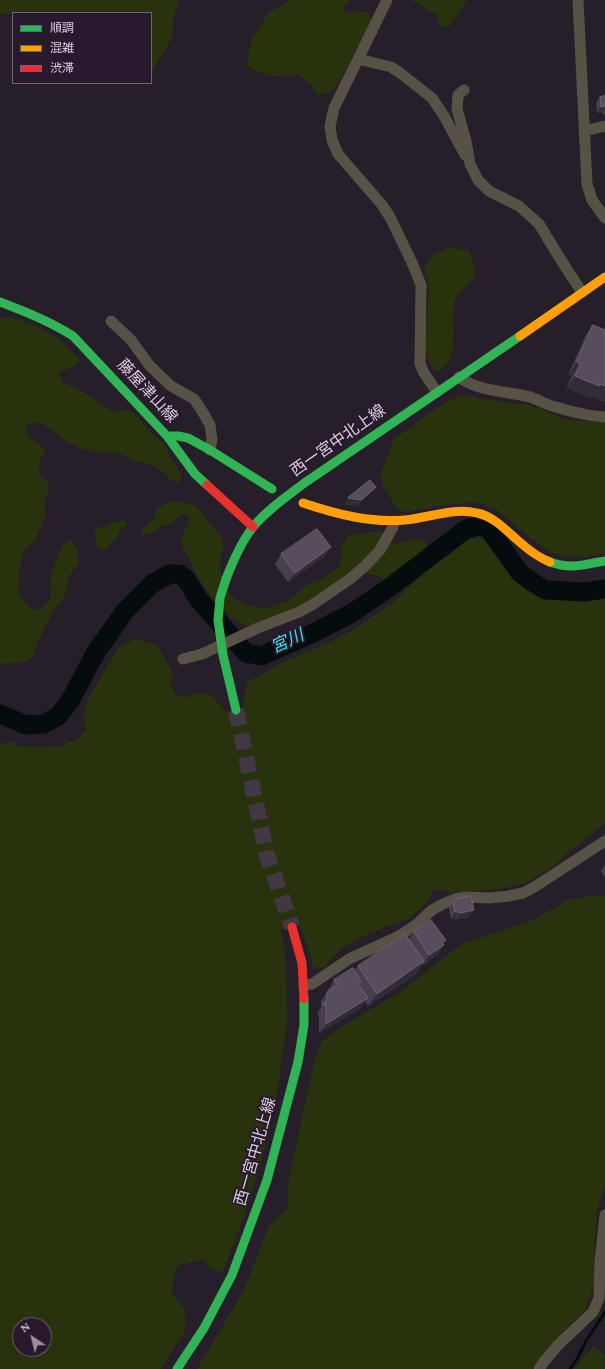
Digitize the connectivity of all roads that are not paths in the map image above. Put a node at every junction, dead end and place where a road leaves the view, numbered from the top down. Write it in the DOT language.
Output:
graph roads {
  1 [pos="387,0"];
  2 [pos="578,0"];
  3 [pos="358,59"];
  4 [pos="464,90"];
  5 [pos="605,126"];
  6 [pos="584,131"];
  7 [pos="470,164"];
  8 [pos="605,218"];
  9 [pos="605,276"];
  10 [pos="582,292"];
  11 [pos="0,302"];
  12 [pos="111,321"];
  13 [pos="459,377"];
  14 [pos="437,392"];
  15 [pos="605,417"];
  16 [pos="167,436"];
  17 [pos="210,450"];
  18 [pos="272,489"];
  19 [pos="303,502"];
  20 [pos="394,521"];
  21 [pos="253,527"];
  22 [pos="605,560"];
  23 [pos="183,659"];
  24 [pos="236,710"];
  25 [pos="605,841"];
  26 [pos="292,927"];
  27 [pos="304,986"];
  28 [pos="605,1215"];
  29 [pos="178,1369"];
  30 [pos="539,1369"];
  1 -- 3 [label="street"];
  2 -- 6 [label="street"];
  3 -- 7 [label="street"];
  3 -- 14 [label="street"];
  4 -- 7 [label="street"];
  5 -- 6 [label="street"];
  6 -- 8 [label="street"];
  7 -- 10 [label="street"];
  9 -- 10 [label="main road, 西一宮中北上線"];
  10 -- 13 [label="main road, 西一宮中北上線"];
  11 -- 16 [label="main road, 藤屋津山線"];
  12 -- 17 [label="street"];
  13 -- 14 [label="main road, 西一宮中北上線"];
  13 -- 15 [label="street"];
  14 -- 21 [label="main road, 西一宮中北上線"];
  16 -- 17 [label="main road"];
  16 -- 21 [label="main road, 藤屋津山線"];
  17 -- 18 [label="main road"];
  19 -- 20 [label="main road"];
  20 -- 22 [label="main road"];
  20 -- 23 [label="street"];
  21 -- 24 [label="main road, 西一宮中北上線, bridge"];
  25 -- 27 [label="street"];
  26 -- 27 [label="main road, 西一宮中北上線"];
  27 -- 29 [label="main road, 西一宮中北上線"];
  28 -- 30 [label="street"];
}
